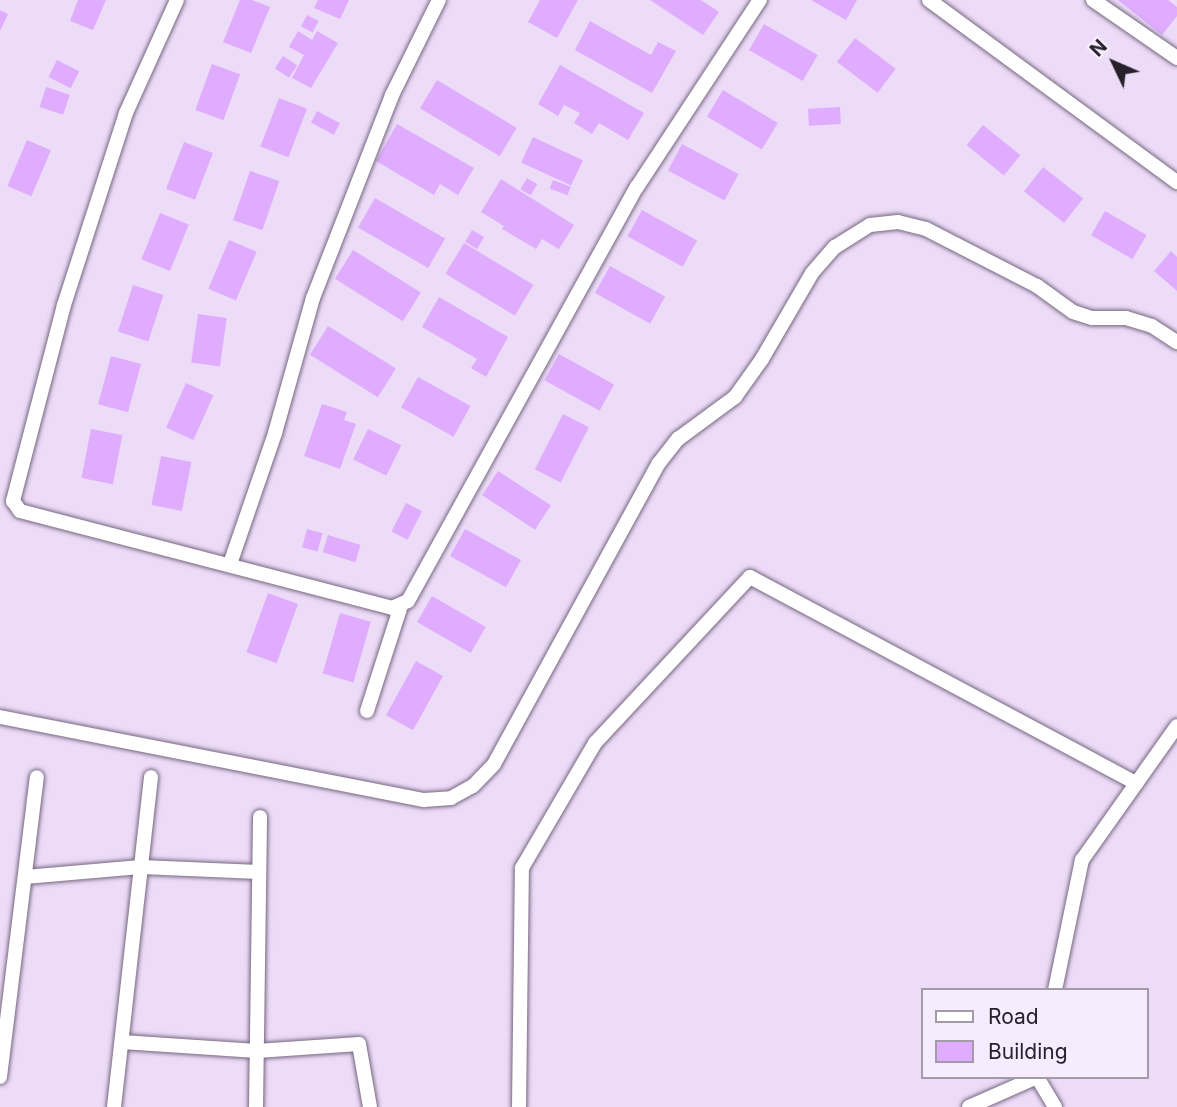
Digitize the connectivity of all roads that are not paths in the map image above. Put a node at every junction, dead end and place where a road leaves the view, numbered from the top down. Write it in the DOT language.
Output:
graph roads {
  1 [pos="177,0"];
  2 [pos="439,0"];
  3 [pos="760,0"];
  4 [pos="929,0"];
  5 [pos="1093,0"];
  6 [pos="1177,58"];
  7 [pos="1177,182"];
  8 [pos="1177,342"];
  9 [pos="230,564"];
  10 [pos="401,606"];
  11 [pos="367,711"];
  12 [pos="0,717"];
  13 [pos="1177,726"];
  14 [pos="37,777"];
  15 [pos="151,777"];
  16 [pos="1136,783"];
  17 [pos="260,817"];
  18 [pos="141,867"];
  19 [pos="259,872"];
  20 [pos="25,877"];
  21 [pos="1055,988"];
  22 [pos="122,1042"];
  23 [pos="257,1051"];
  24 [pos="0,1077"];
  25 [pos="1032,1079"];
  26 [pos="1038,1079"];
  27 [pos="114,1107"];
  28 [pos="256,1107"];
  29 [pos="370,1107"];
  30 [pos="519,1107"];
  31 [pos="969,1107"];
  32 [pos="1055,1107"];
  1 -- 9 [label="street"];
  2 -- 9 [label="street"];
  3 -- 10 [label="street"];
  4 -- 7 [label="street"];
  5 -- 6 [label="street"];
  8 -- 12 [label="street"];
  9 -- 10 [label="street"];
  10 -- 11 [label="street"];
  13 -- 16 [label="street"];
  14 -- 20 [label="street"];
  15 -- 18 [label="street"];
  16 -- 21 [label="street"];
  16 -- 30 [label="street"];
  17 -- 19 [label="street"];
  18 -- 19 [label="street"];
  18 -- 20 [label="street"];
  18 -- 22 [label="street"];
  19 -- 23 [label="street"];
  20 -- 24 [label="street"];
  22 -- 23 [label="street"];
  22 -- 27 [label="street"];
  23 -- 28 [label="street"];
  23 -- 29 [label="street"];
  25 -- 31 [label="street"];
  26 -- 32 [label="street"];
}
